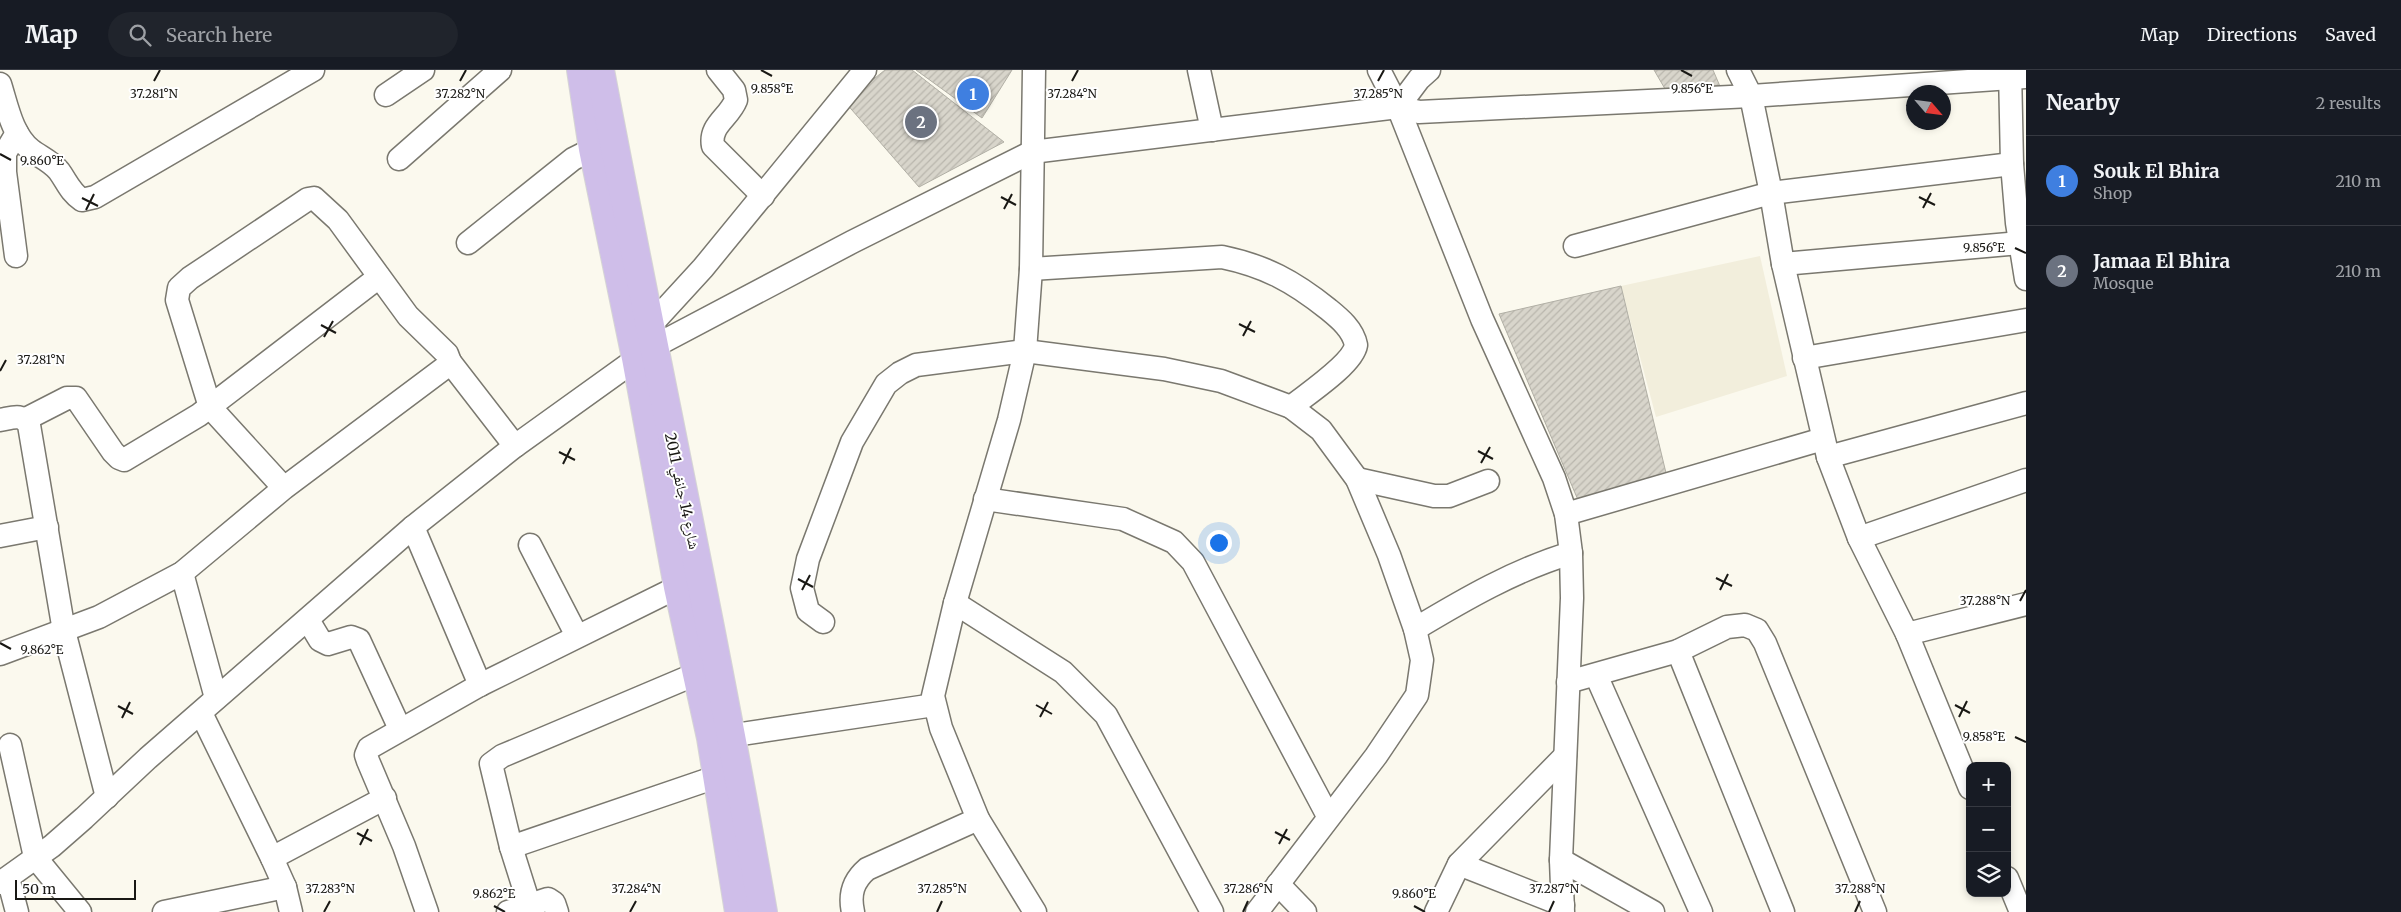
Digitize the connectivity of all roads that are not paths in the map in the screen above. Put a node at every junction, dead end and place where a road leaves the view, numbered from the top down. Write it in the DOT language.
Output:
graph roads {
  1 [pos="423,70"];
  2 [pos="500,70"];
  3 [pos="581,70"];
  4 [pos="600,70"];
  5 [pos="718,70"];
  6 [pos="1034,70"];
  7 [pos="1199,70"];
  8 [pos="1379,70"];
  9 [pos="1429,70"];
  10 [pos="1738,70"];
  11 [pos="310,71"];
  12 [pos="856,74"];
  13 [pos="2016,75"];
  14 [pos="0,84"];
  15 [pos="386,95"];
  16 [pos="1750,96"];
  17 [pos="1398,107"];
  18 [pos="1212,130"];
  19 [pos="17,133"];
  20 [pos="593,148"];
  21 [pos="1032,152"];
  22 [pos="399,159"];
  23 [pos="2012,164"];
  24 [pos="1771,193"];
  25 [pos="763,196"];
  26 [pos="2021,230"];
  27 [pos="468,243"];
  28 [pos="1575,246"];
  29 [pos="16,256"];
  30 [pos="1783,264"];
  31 [pos="1031,269"];
  32 [pos="379,277"];
  33 [pos="2026,279"];
  34 [pos="2026,320"];
  35 [pos="646,344"];
  36 [pos="1025,351"];
  37 [pos="1804,358"];
  38 [pos="450,362"];
  39 [pos="2026,403"];
  40 [pos="210,406"];
  41 [pos="1291,407"];
  42 [pos="26,419"];
  43 [pos="0,420"];
  44 [pos="515,446"];
  45 [pos="1826,448"];
  46 [pos="1357,479"];
  47 [pos="2026,480"];
  48 [pos="1488,481"];
  49 [pos="284,488"];
  50 [pos="985,499"];
  51 [pos="1566,514"];
  52 [pos="47,527"];
  53 [pos="413,527"];
  54 [pos="0,536"];
  55 [pos="1859,538"];
  56 [pos="530,545"];
  57 [pos="1571,553"];
  58 [pos="182,573"];
  59 [pos="678,587"];
  60 [pos="955,604"];
  61 [pos="2026,604"];
  62 [pos="308,620"];
  63 [pos="823,622"];
  64 [pos="1415,629"];
  65 [pos="64,631"];
  66 [pos="1907,634"];
  67 [pos="577,636"];
  68 [pos="1678,651"];
  69 [pos="0,654"];
  70 [pos="696,674"];
  71 [pos="1596,675"];
  72 [pos="1568,682"];
  73 [pos="480,685"];
  74 [pos="209,705"];
  75 [pos="934,706"];
  76 [pos="400,729"];
  77 [pos="721,736"];
  78 [pos="10,744"];
  79 [pos="1565,756"];
  80 [pos="716,777"];
  81 [pos="1966,778"];
  82 [pos="107,797"];
  83 [pos="385,798"];
  84 [pos="1328,816"];
  85 [pos="978,819"];
  86 [pos="511,847"];
  87 [pos="35,857"];
  88 [pos="272,858"];
  89 [pos="1561,860"];
  90 [pos="1459,864"];
  91 [pos="4,881"];
  92 [pos="1278,884"];
  93 [pos="285,887"];
  94 [pos="2011,888"];
  95 [pos="529,904"];
  96 [pos="1563,909"];
  97 [pos="17,912"];
  98 [pos="80,912"];
  99 [pos="164,912"];
  100 [pos="291,912"];
  101 [pos="427,912"];
  102 [pos="508,912"];
  103 [pos="557,912"];
  104 [pos="739,912"];
  105 [pos="763,912"];
  106 [pos="853,912"];
  107 [pos="1035,912"];
  108 [pos="1212,912"];
  109 [pos="1256,912"];
  110 [pos="1305,912"];
  111 [pos="1436,912"];
  112 [pos="1653,912"];
  113 [pos="1702,912"];
  114 [pos="1783,912"];
  115 [pos="1875,912"];
  116 [pos="2021,912"];
  1 -- 15 [label="street"];
  2 -- 22 [label="street"];
  3 -- 20 [label="main road, شارع 14 جانفي 2011"];
  4 -- 35 [label="main road, شارع 14 جانفي 2011"];
  5 -- 25 [label="street"];
  6 -- 21 [label="street"];
  7 -- 18 [label="street"];
  8 -- 17 [label="street"];
  9 -- 17 [label="street"];
  10 -- 16 [label="street"];
  11 -- 19 [label="street"];
  12 -- 25 [label="street"];
  13 -- 16 [label="street"];
  13 -- 23 [label="street"];
  14 -- 19 [label="street"];
  16 -- 17 [label="street"];
  16 -- 24 [label="street"];
  17 -- 18 [label="street"];
  17 -- 51 [label="street"];
  18 -- 21 [label="street"];
  19 -- 29 [label="street"];
  20 -- 27 [label="street"];
  20 -- 35 [label="main road, شارع 14 جانفي 2011"];
  21 -- 31 [label="street"];
  21 -- 35 [label="street"];
  23 -- 24 [label="street"];
  23 -- 26 [label="street"];
  24 -- 28 [label="street"];
  24 -- 30 [label="street"];
  25 -- 35 [label="street"];
  26 -- 30 [label="street"];
  26 -- 33 [label="street"];
  30 -- 37 [label="street"];
  31 -- 36 [label="street"];
  31 -- 41 [label="street"];
  32 -- 38 [label="street"];
  32 -- 40 [label="street"];
  32 -- 40 [label="street"];
  34 -- 37 [label="street"];
  35 -- 44 [label="street"];
  35 -- 59 [label="main road, شارع 14 جانفي 2011"];
  35 -- 77 [label="main road, شارع 14 جانفي 2011"];
  36 -- 41 [label="street"];
  36 -- 50 [label="street"];
  36 -- 63 [label="street"];
  37 -- 45 [label="street"];
  38 -- 44 [label="street"];
  38 -- 49 [label="street"];
  39 -- 45 [label="street"];
  40 -- 42 [label="street"];
  40 -- 49 [label="street"];
  41 -- 46 [label="street"];
  42 -- 43 [label="street"];
  42 -- 52 [label="street"];
  44 -- 53 [label="street"];
  45 -- 51 [label="street"];
  45 -- 55 [label="street"];
  46 -- 48 [label="street"];
  46 -- 64 [label="street"];
  47 -- 55 [label="street"];
  49 -- 58 [label="street"];
  50 -- 60 [label="street"];
  50 -- 84 [label="street"];
  51 -- 57 [label="street"];
  52 -- 54 [label="street"];
  52 -- 65 [label="street"];
  53 -- 62 [label="street"];
  53 -- 73 [label="street"];
  55 -- 66 [label="street"];
  56 -- 67 [label="street"];
  57 -- 64 [label="street"];
  57 -- 72 [label="street"];
  58 -- 65 [label="street"];
  58 -- 74 [label="street"];
  59 -- 67 [label="street"];
  59 -- 70 [label="main road, شارع 14 جانفي 2011"];
  60 -- 75 [label="street"];
  60 -- 108 [label="street"];
  61 -- 66 [label="street"];
  62 -- 74 [label="street"];
  62 -- 76 [label="street"];
  64 -- 84 [label="street"];
  65 -- 69 [label="street"];
  65 -- 82 [label="street"];
  66 -- 81 [label="street"];
  67 -- 73 [label="street"];
  68 -- 71 [label="street"];
  68 -- 114 [label="street"];
  68 -- 115 [label="street"];
  70 -- 77 [label="main road, شارع 14 جانفي 2011"];
  70 -- 86 [label="street"];
  71 -- 72 [label="street"];
  71 -- 113 [label="street"];
  72 -- 79 [label="street"];
  73 -- 76 [label="street"];
  74 -- 82 [label="street"];
  74 -- 88 [label="street"];
  75 -- 77 [label="street"];
  75 -- 85 [label="street"];
  76 -- 83 [label="street"];
  77 -- 80 [label="main road, شارع 14 جانفي 2011"];
  77 -- 105 [label="main road, شارع 14 جانفي 2011"];
  78 -- 87 [label="street"];
  79 -- 89 [label="street"];
  79 -- 90 [label="street"];
  80 -- 86 [label="street"];
  80 -- 104 [label="main road, شارع 14 جانفي 2011"];
  82 -- 87 [label="street"];
  83 -- 88 [label="street"];
  83 -- 101 [label="street"];
  84 -- 92 [label="street"];
  85 -- 106 [label="street"];
  85 -- 107 [label="street"];
  86 -- 95 [label="street"];
  87 -- 91 [label="street"];
  87 -- 98 [label="street"];
  88 -- 93 [label="street"];
  89 -- 96 [label="street"];
  89 -- 112 [label="street"];
  90 -- 96 [label="street"];
  90 -- 111 [label="street"];
  91 -- 97 [label="street"];
  92 -- 109 [label="street"];
  92 -- 110 [label="street"];
  93 -- 99 [label="street"];
  93 -- 100 [label="street"];
  94 -- 116 [label="street"];
  95 -- 102 [label="street"];
  95 -- 103 [label="street"];
}
